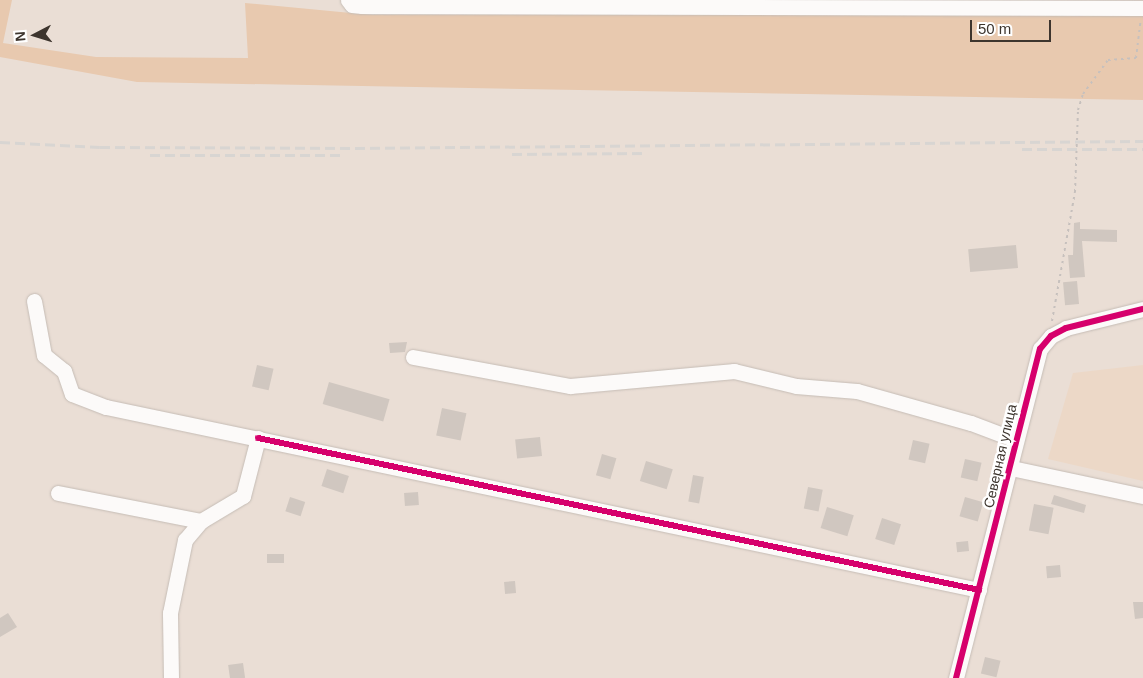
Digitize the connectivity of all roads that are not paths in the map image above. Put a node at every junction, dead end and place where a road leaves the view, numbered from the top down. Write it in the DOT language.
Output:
graph roads {
  1 [pos="348,0"];
  2 [pos="1142,13"];
  3 [pos="34,301"];
  4 [pos="1143,309"];
  5 [pos="413,357"];
  6 [pos="258,438"];
  7 [pos="1016,440"];
  8 [pos="1011,468"];
  9 [pos="58,493"];
  10 [pos="1143,496"];
  11 [pos="201,520"];
  12 [pos="979,590"];
  13 [pos="171,678"];
  14 [pos="956,678"];
  1 -- 2 [label="street"];
  3 -- 6 [label="street"];
  4 -- 7 [label="street, Северная улица"];
  5 -- 7 [label="street"];
  6 -- 11 [label="street"];
  6 -- 12 [label="street"];
  7 -- 8 [label="street, Северная улица"];
  8 -- 10 [label="street"];
  8 -- 12 [label="street, Северная улица"];
  9 -- 11 [label="street"];
  11 -- 13 [label="street"];
  12 -- 14 [label="street, Северная улица"];
}
